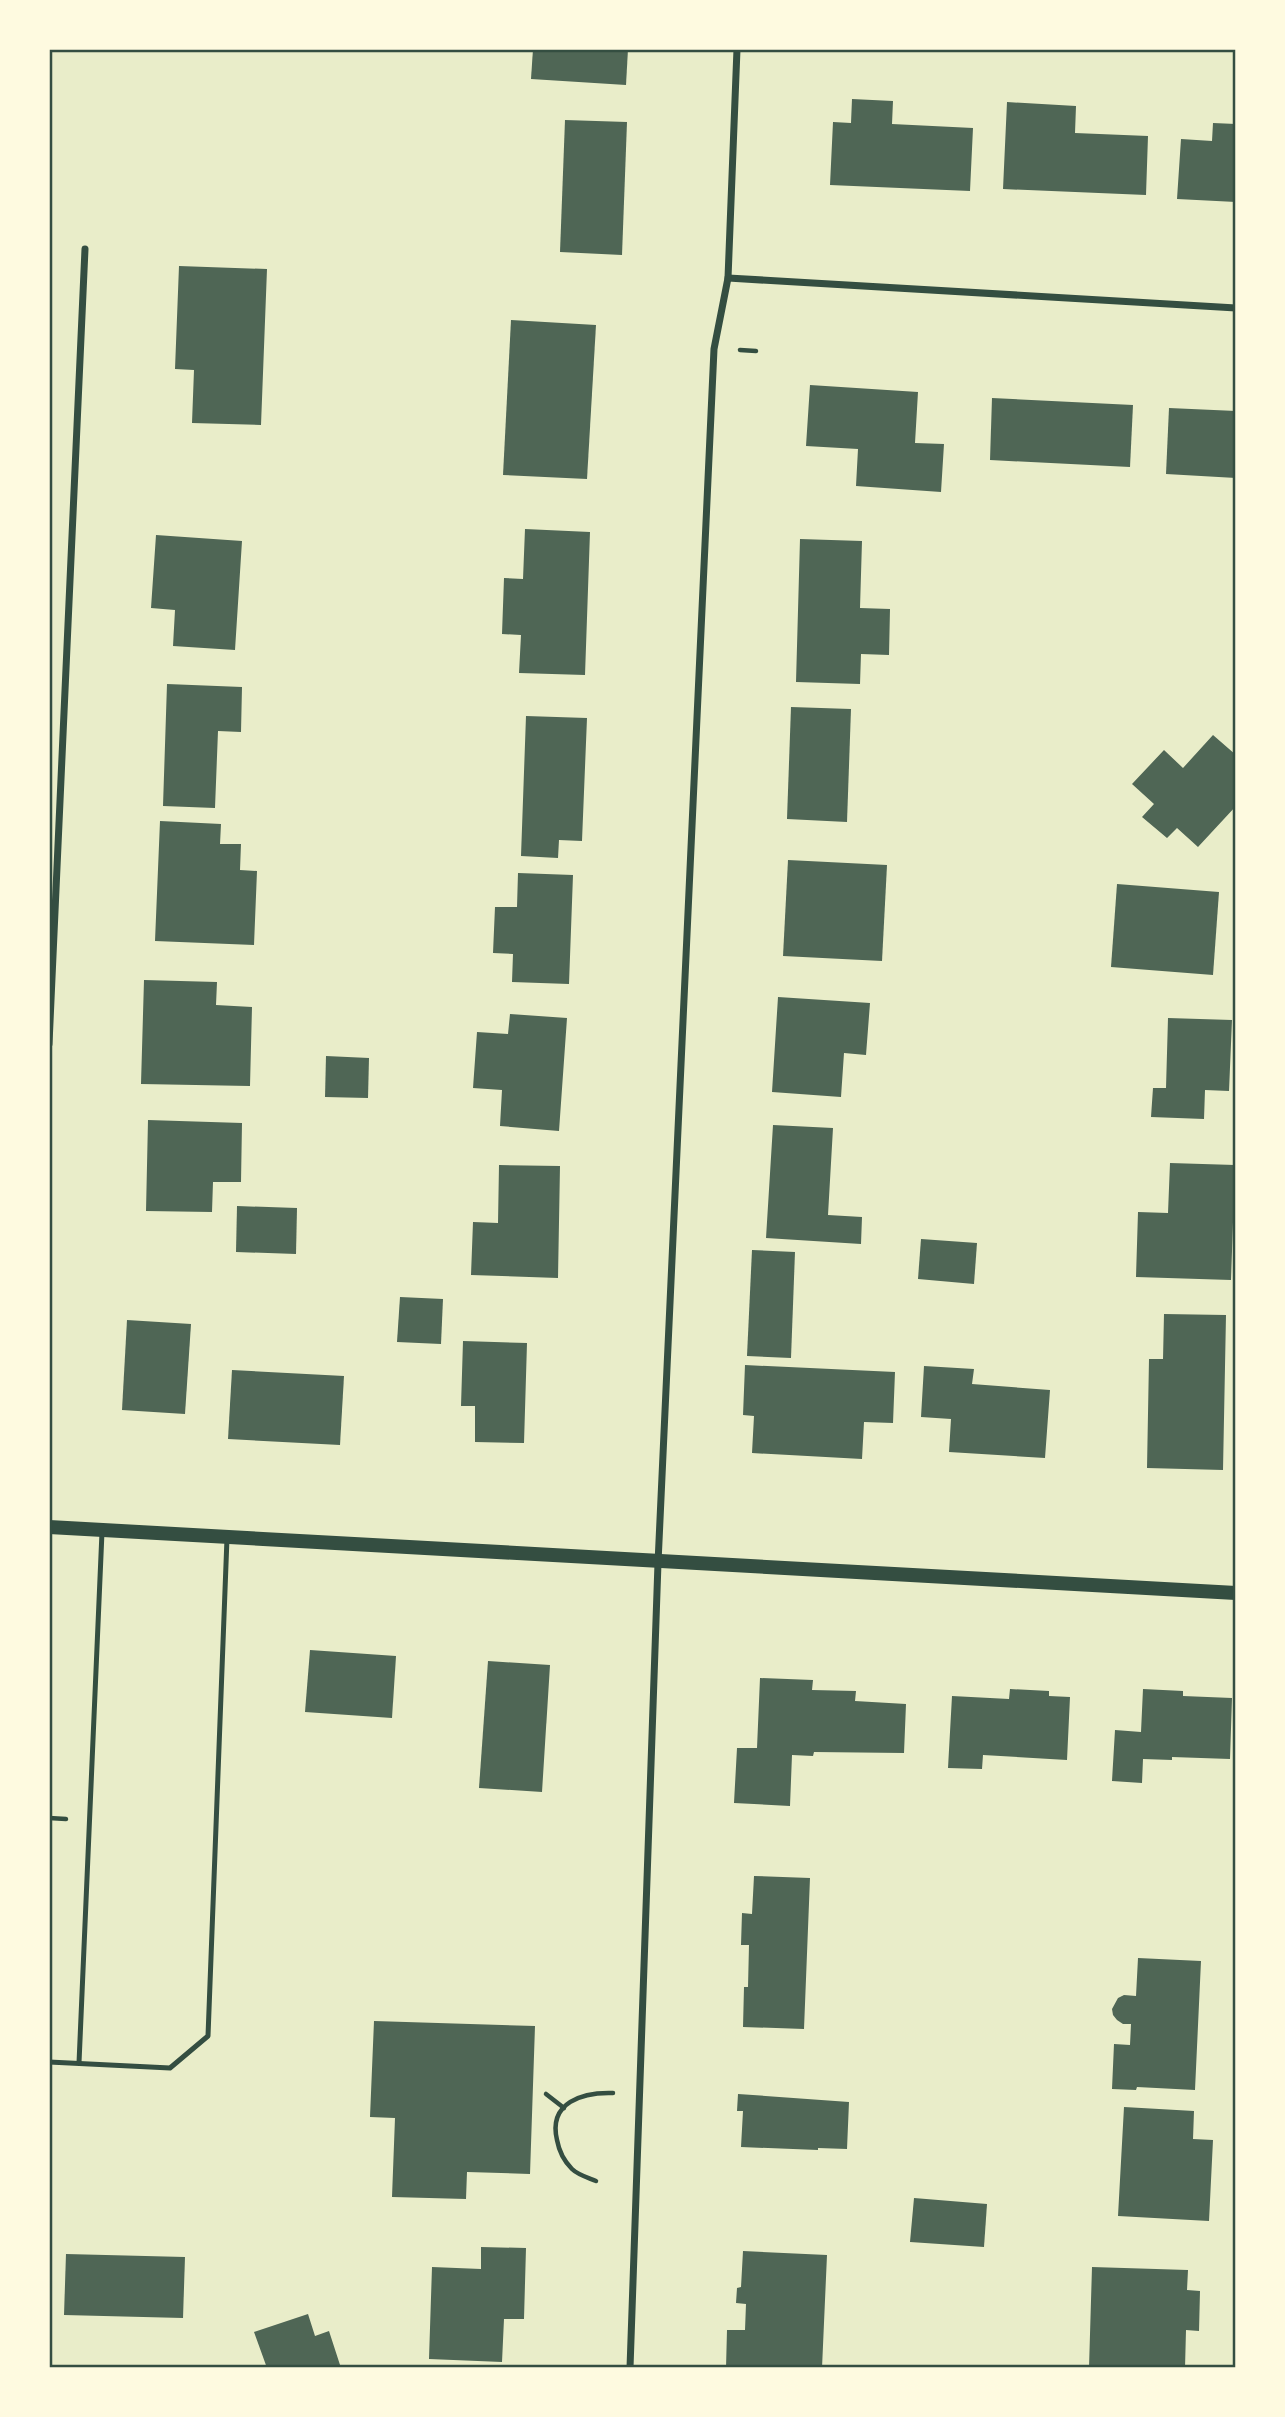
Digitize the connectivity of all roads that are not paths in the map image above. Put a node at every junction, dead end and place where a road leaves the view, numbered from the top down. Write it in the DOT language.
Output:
graph roads {
  1 [pos="737,49"];
  2 [pos="85,249"];
  3 [pos="728,278"];
  4 [pos="1236,308"];
  5 [pos="49,1044"];
  6 [pos="49,1527"];
  7 [pos="102,1531"];
  8 [pos="227,1538"];
  9 [pos="658,1563"];
  10 [pos="1236,1593"];
  11 [pos="49,2062"];
  12 [pos="79,2063"];
  13 [pos="630,2368"];
  1 -- 3 [label="street"];
  2 -- 5 [label="street"];
  3 -- 4 [label="street"];
  3 -- 9 [label="street"];
  6 -- 7 [label="main road"];
  7 -- 8 [label="main road"];
  7 -- 12 [label="lane"];
  8 -- 9 [label="main road"];
  8 -- 12 [label="lane"];
  9 -- 10 [label="main road"];
  9 -- 13 [label="street"];
  11 -- 12 [label="lane"];
}
